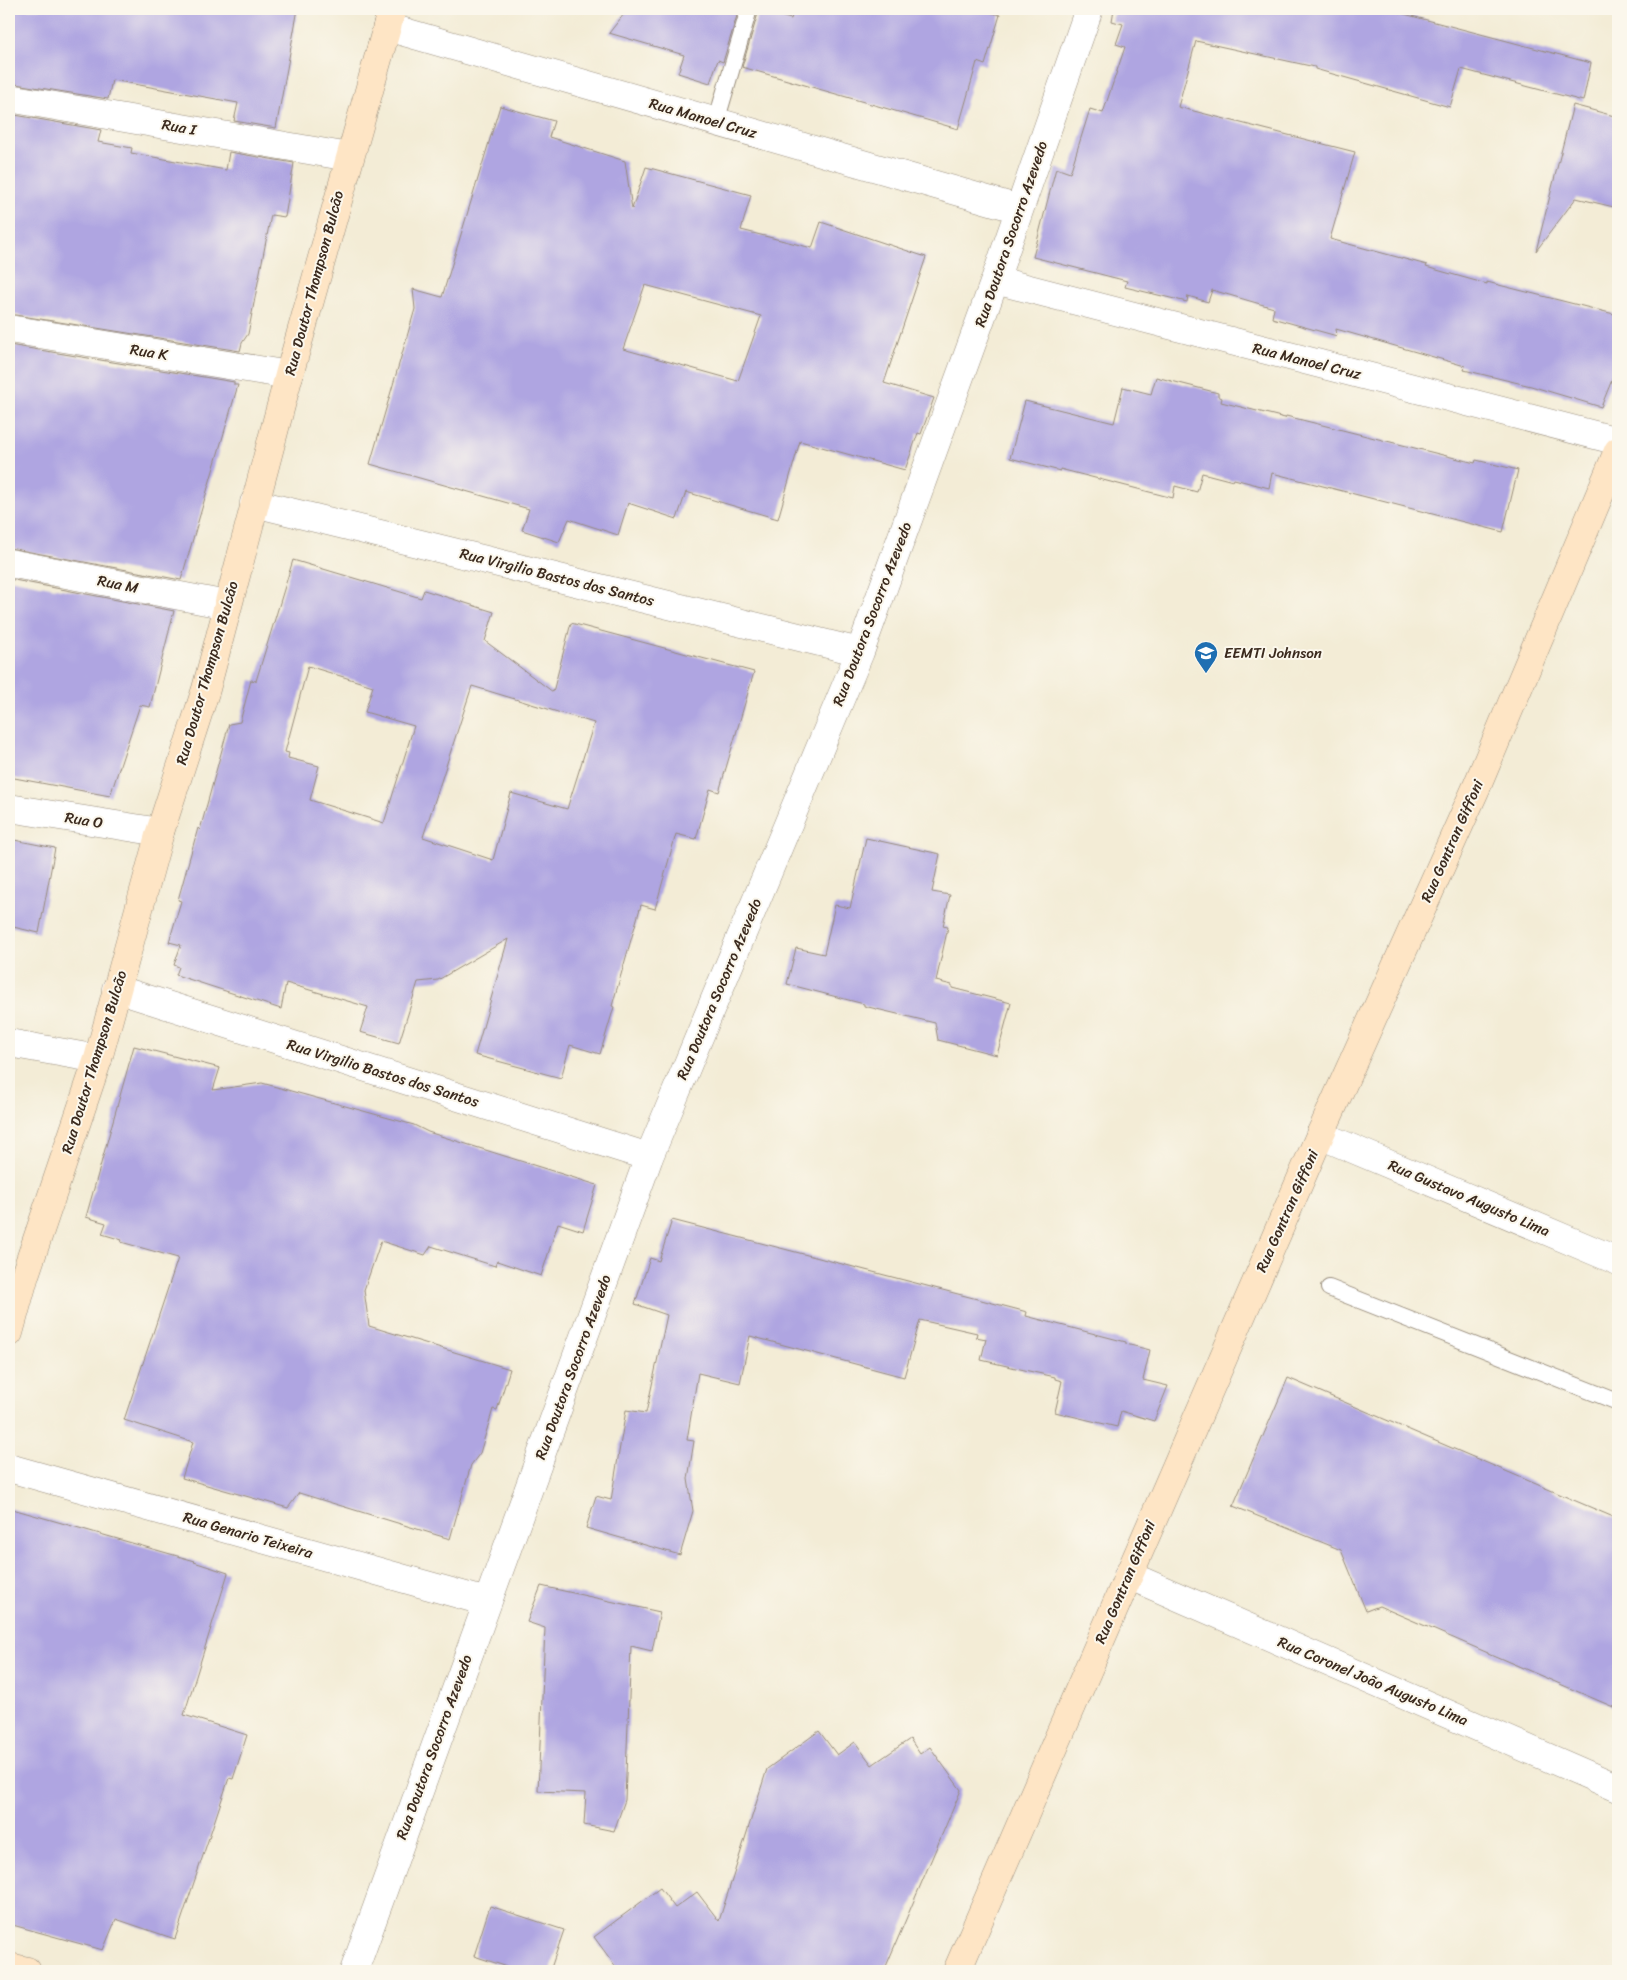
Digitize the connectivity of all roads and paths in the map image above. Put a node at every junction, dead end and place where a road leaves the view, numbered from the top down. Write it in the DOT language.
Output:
graph roads {
  1 [pos="749,9"];
  2 [pos="1089,9"];
  3 [pos="390,18"];
  4 [pos="9,98"];
  5 [pos="716,122"];
  6 [pos="349,157"];
  7 [pos="1019,210"];
  8 [pos="995,280"];
  9 [pos="9,329"];
  10 [pos="289,375"];
  11 [pos="1618,441"];
  12 [pos="1618,451"];
  13 [pos="254,502"];
  14 [pos="9,563"];
  15 [pos="227,605"];
  16 [pos="860,652"];
  17 [pos="9,808"];
  18 [pos="160,832"];
  19 [pos="116,989"];
  20 [pos="9,1043"];
  21 [pos="98,1060"];
  22 [pos="1320,1135"];
  23 [pos="649,1157"];
  24 [pos="1618,1261"];
  25 [pos="17,1274"];
  26 [pos="1329,1288"];
  27 [pos="9,1333"];
  28 [pos="1618,1402"];
  29 [pos="9,1468"];
  30 [pos="1128,1575"];
  31 [pos="487,1602"];
  32 [pos="1618,1788"];
  33 [pos="9,1967"];
  34 [pos="26,1971"];
  35 [pos="354,1971"];
  36 [pos="957,1971"];
  1 -- 5 [label="lane"];
  2 -- 7 [label="street, Rua Doutora Socorro Azevedo"];
  3 -- 5 [label="street, Rua Manoel Cruz"];
  3 -- 6 [label="street, Rua Doutor Thompson Bulcão"];
  4 -- 6 [label="street, Rua I"];
  5 -- 7 [label="street, Rua Manoel Cruz"];
  6 -- 10 [label="street, Rua Doutor Thompson Bulcão"];
  7 -- 8 [label="street, Rua Doutora Socorro Azevedo"];
  8 -- 11 [label="street, Rua Manoel Cruz"];
  8 -- 16 [label="street, Rua Doutora Socorro Azevedo"];
  9 -- 10 [label="street, Rua K"];
  10 -- 13 [label="street, Rua Doutor Thompson Bulcão"];
  12 -- 22 [label="street, Rua Gontran Giffoni"];
  13 -- 15 [label="street, Rua Doutor Thompson Bulcão"];
  13 -- 16 [label="street, Rua Virgilio Bastos dos Santos"];
  14 -- 15 [label="street, Rua M"];
  15 -- 18 [label="street, Rua Doutor Thompson Bulcão"];
  16 -- 23 [label="street, Rua Doutora Socorro Azevedo"];
  17 -- 18 [label="street, Rua O"];
  18 -- 19 [label="street, Rua Doutor Thompson Bulcão"];
  19 -- 21 [label="street, Rua Doutor Thompson Bulcão"];
  19 -- 23 [label="street, Rua Virgilio Bastos dos Santos"];
  20 -- 21 [label="street"];
  21 -- 25 [label="street, Rua Doutor Thompson Bulcão"];
  22 -- 24 [label="street, Rua Gustavo Augusto Lima"];
  22 -- 30 [label="street, Rua Gontran Giffoni"];
  23 -- 31 [label="street, Rua Doutora Socorro Azevedo"];
  25 -- 27 [label="street, Rua Doutor Thompson Bulcão"];
  26 -- 28 [label="lane"];
  29 -- 31 [label="street, Rua Genario Teixeira"];
  30 -- 32 [label="street, Rua Coronel João Augusto Lima"];
  30 -- 36 [label="street, Rua Gontran Giffoni"];
  31 -- 35 [label="street, Rua Doutora Socorro Azevedo"];
  33 -- 34 [label="street"];
}
